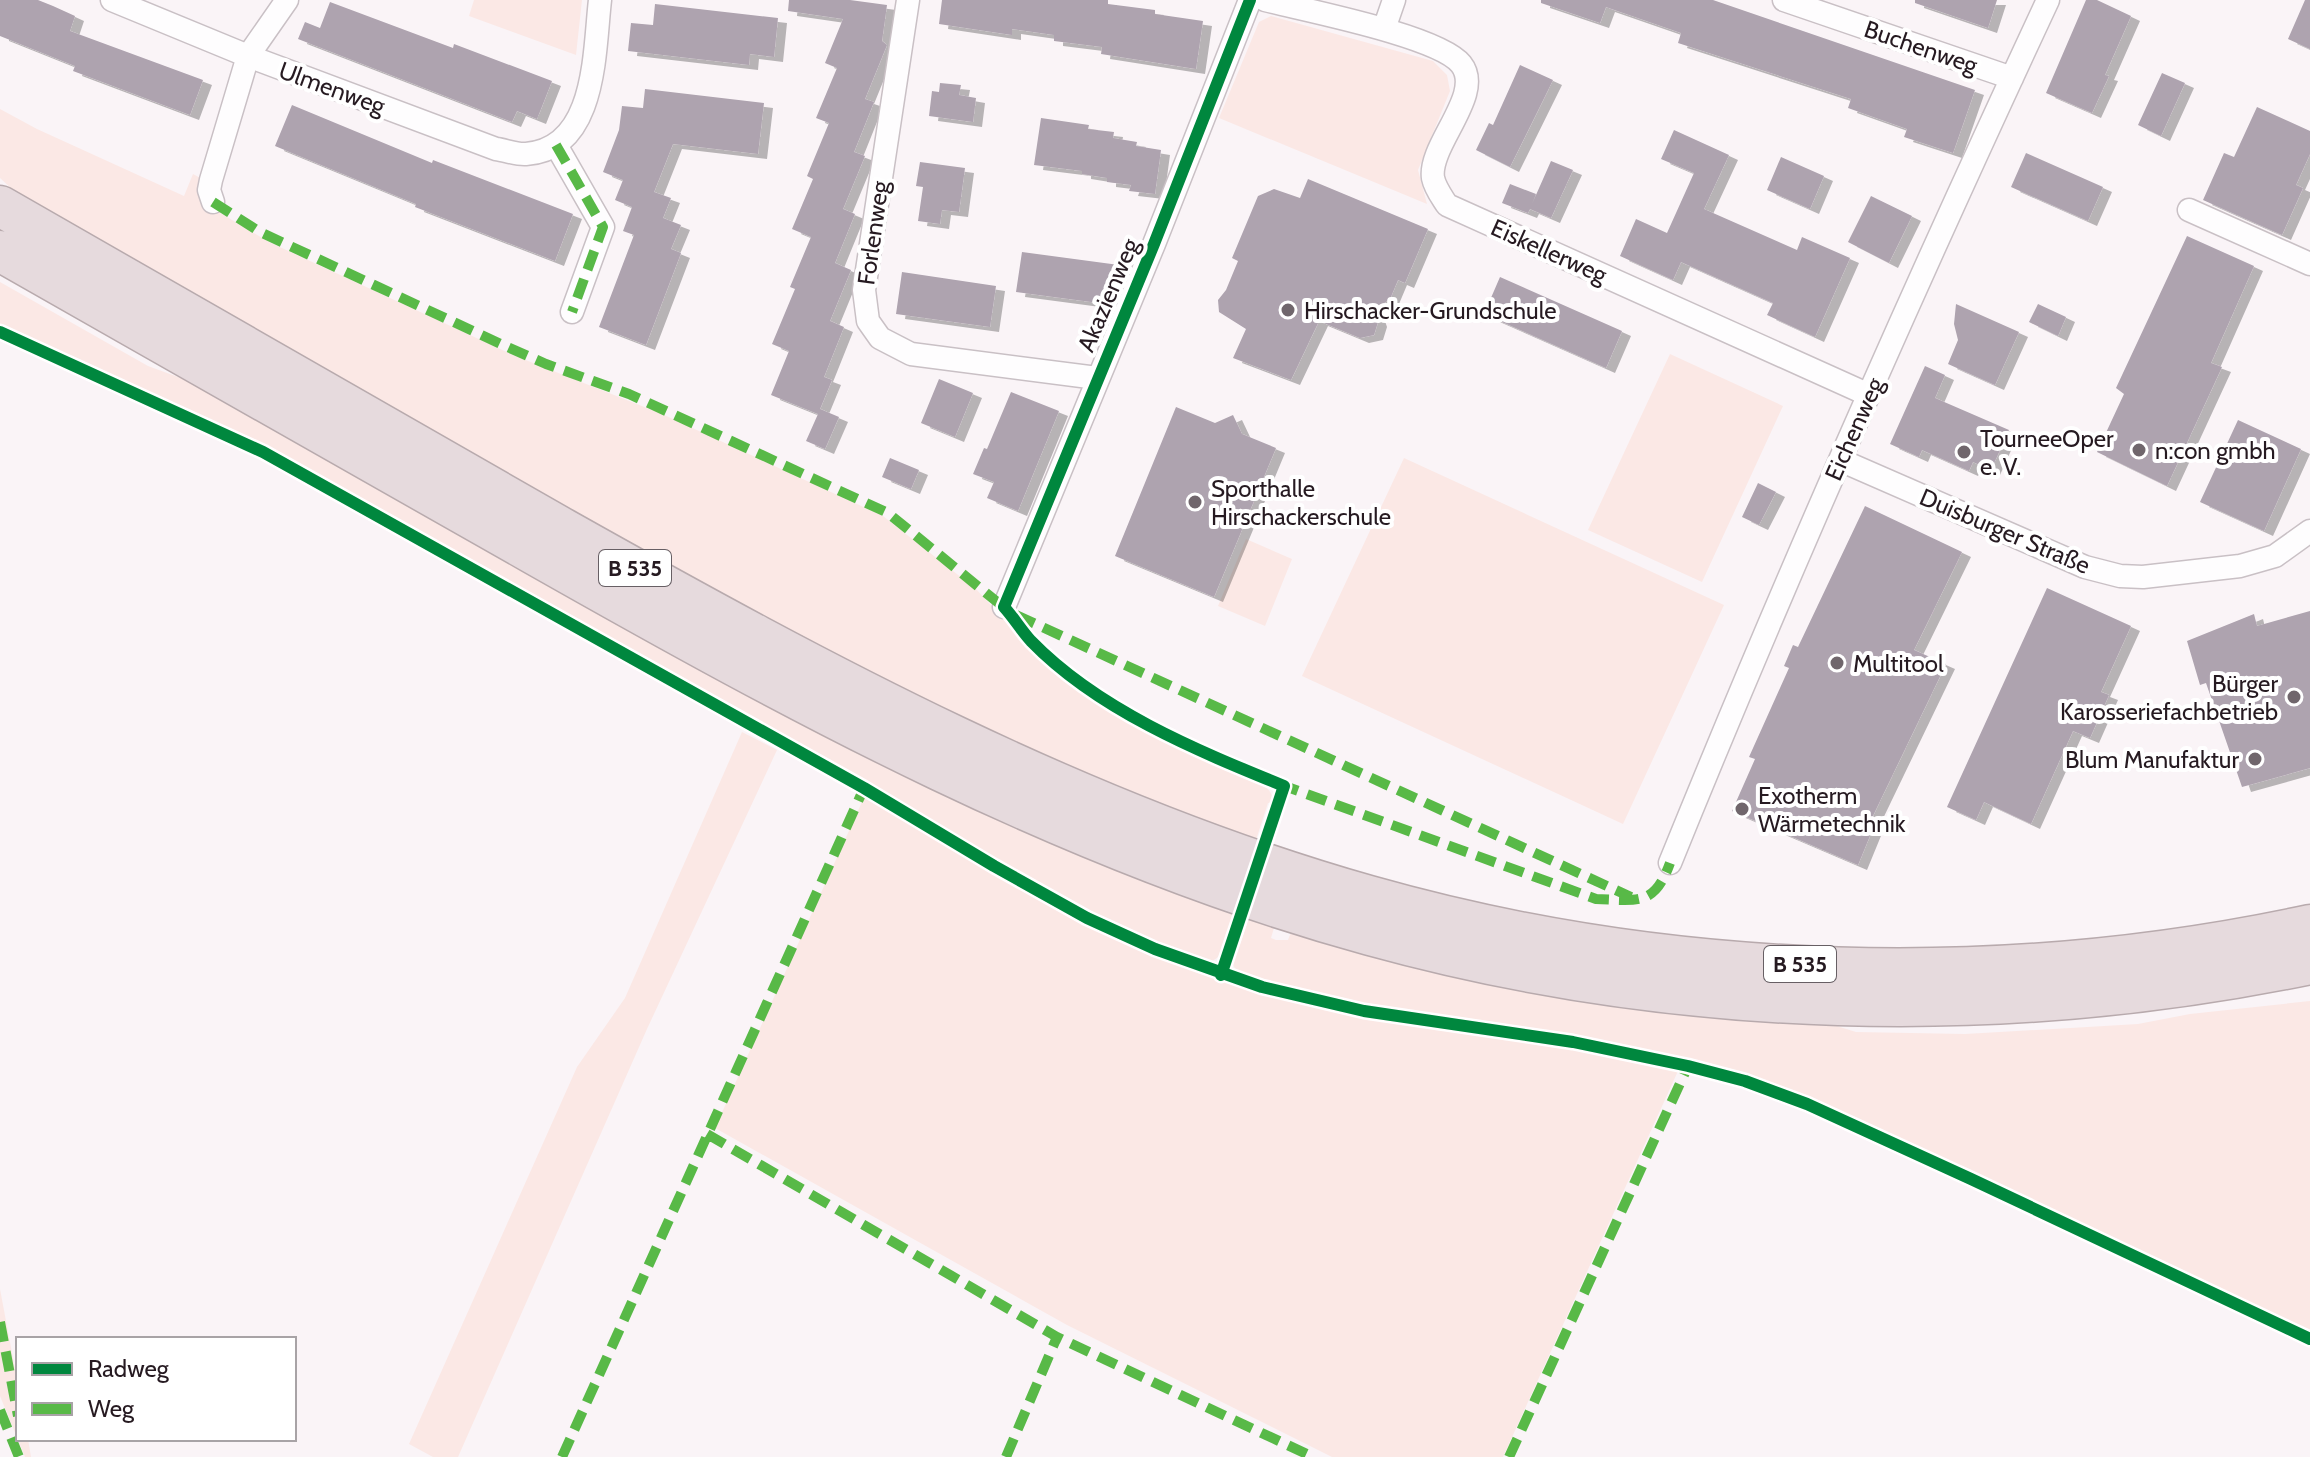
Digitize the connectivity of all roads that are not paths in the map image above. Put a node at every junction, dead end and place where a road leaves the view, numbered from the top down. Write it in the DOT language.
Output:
graph roads {
  1 [pos="112,0"];
  2 [pos="287,0"];
  3 [pos="600,0"];
  4 [pos="908,0"];
  5 [pos="1250,0"];
  6 [pos="1265,0"];
  7 [pos="1394,0"];
  8 [pos="1784,0"];
  9 [pos="2048,0"];
  10 [pos="1384,29"];
  11 [pos="248,56"];
  12 [pos="2012,78"];
  13 [pos="556,145"];
  14 [pos="213,202"];
  15 [pos="0,206"];
  16 [pos="2189,210"];
  17 [pos="0,251"];
  18 [pos="2310,264"];
  19 [pos="572,312"];
  20 [pos="1097,378"];
  21 [pos="1869,395"];
  22 [pos="1840,460"];
  23 [pos="2310,531"];
  24 [pos="1004,607"];
  25 [pos="1670,863"];
  26 [pos="2310,925"];
  27 [pos="2310,964"];
  28 [pos="2256,976"];
  29 [pos="2310,986"];
  1 -- 11 [label="street, Ulmenweg"];
  2 -- 11 [label="street"];
  3 -- 13 [label="street"];
  4 -- 20 [label="street, Forlenweg"];
  5 -- 20 [label="street, Akazienweg"];
  6 -- 10 [label="street"];
  7 -- 10 [label="street"];
  8 -- 12 [label="street, Buchenweg"];
  9 -- 12 [label="street, Eichenweg"];
  10 -- 21 [label="street, Eiskellerweg"];
  11 -- 13 [label="street, Ulmenweg"];
  11 -- 14 [label="street"];
  12 -- 21 [label="street, Eichenweg"];
  13 -- 19 [label="street"];
  15 -- 26 [label="highway, B 535"];
  16 -- 18 [label="street"];
  17 -- 28 [label="highway, B 535"];
  20 -- 24 [label="street, Akazienweg"];
  21 -- 22 [label="street, Eichenweg"];
  22 -- 23 [label="street, Duisburger Straße"];
  22 -- 25 [label="street, Eichenweg"];
  27 -- 28 [label="highway, B 535"];
  28 -- 29 [label="highway"];
}
